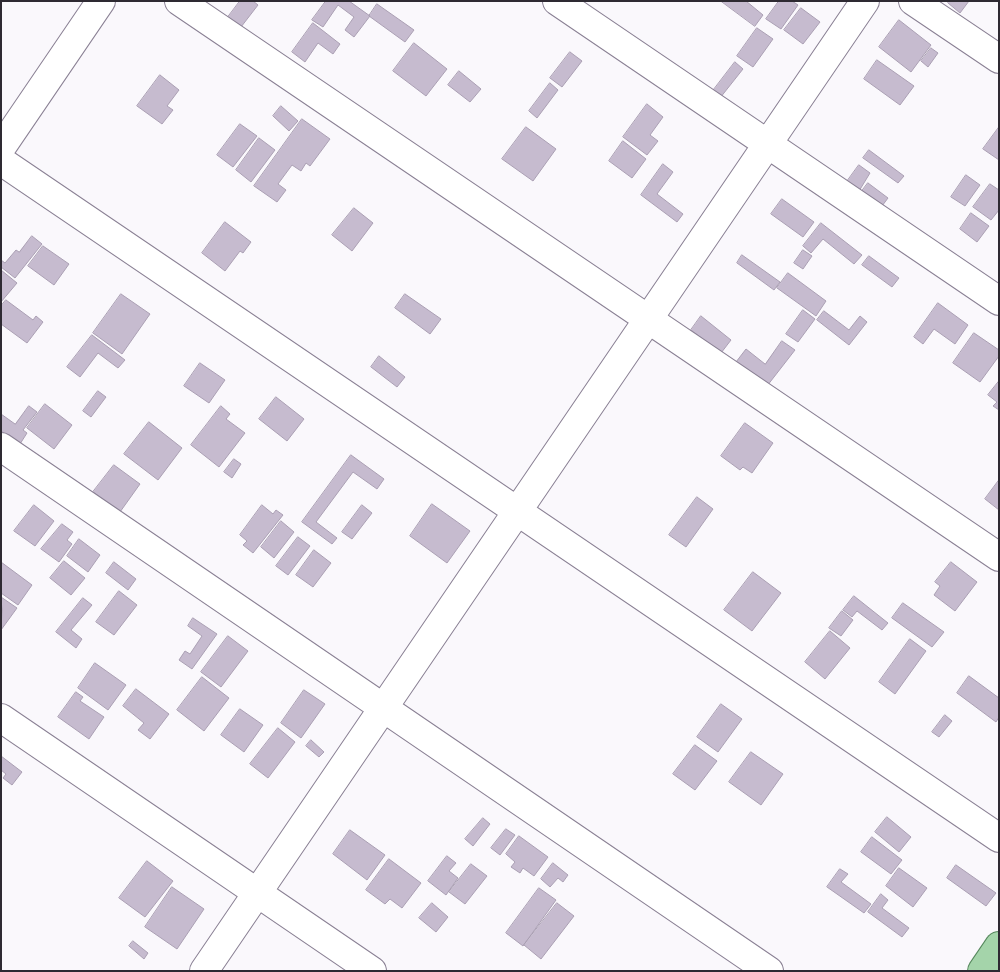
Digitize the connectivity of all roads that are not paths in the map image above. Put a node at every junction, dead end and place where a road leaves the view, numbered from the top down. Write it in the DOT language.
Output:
graph roads {
  1 [pos="101,1"];
  2 [pos="179,1"];
  3 [pos="557,1"];
  4 [pos="865,1"];
  5 [pos="913,1"];
  6 [pos="999,59"];
  7 [pos="768,144"];
  8 [pos="1,148"];
  9 [pos="1,160"];
  10 [pos="999,301"];
  11 [pos="648,319"];
  12 [pos="1,447"];
  13 [pos="517,511"];
  14 [pos="999,557"];
  15 [pos="383,707"];
  16 [pos="1,718"];
  17 [pos="999,838"];
  18 [pos="257,892"];
  19 [pos="999,946"];
  20 [pos="204,971"];
  21 [pos="372,971"];
  22 [pos="769,971"];
  23 [pos="982,971"];
  1 -- 8 [label="street"];
  2 -- 11 [label="street"];
  3 -- 7 [label="street"];
  4 -- 7 [label="street"];
  5 -- 6 [label="street"];
  7 -- 10 [label="street"];
  7 -- 11 [label="street"];
  9 -- 13 [label="street"];
  11 -- 13 [label="street"];
  11 -- 14 [label="street"];
  12 -- 15 [label="street"];
  13 -- 15 [label="street"];
  13 -- 17 [label="street"];
  15 -- 18 [label="street"];
  15 -- 22 [label="street"];
  16 -- 18 [label="street"];
  18 -- 20 [label="street"];
  18 -- 21 [label="street"];
  19 -- 23 [label="main road"];
}
